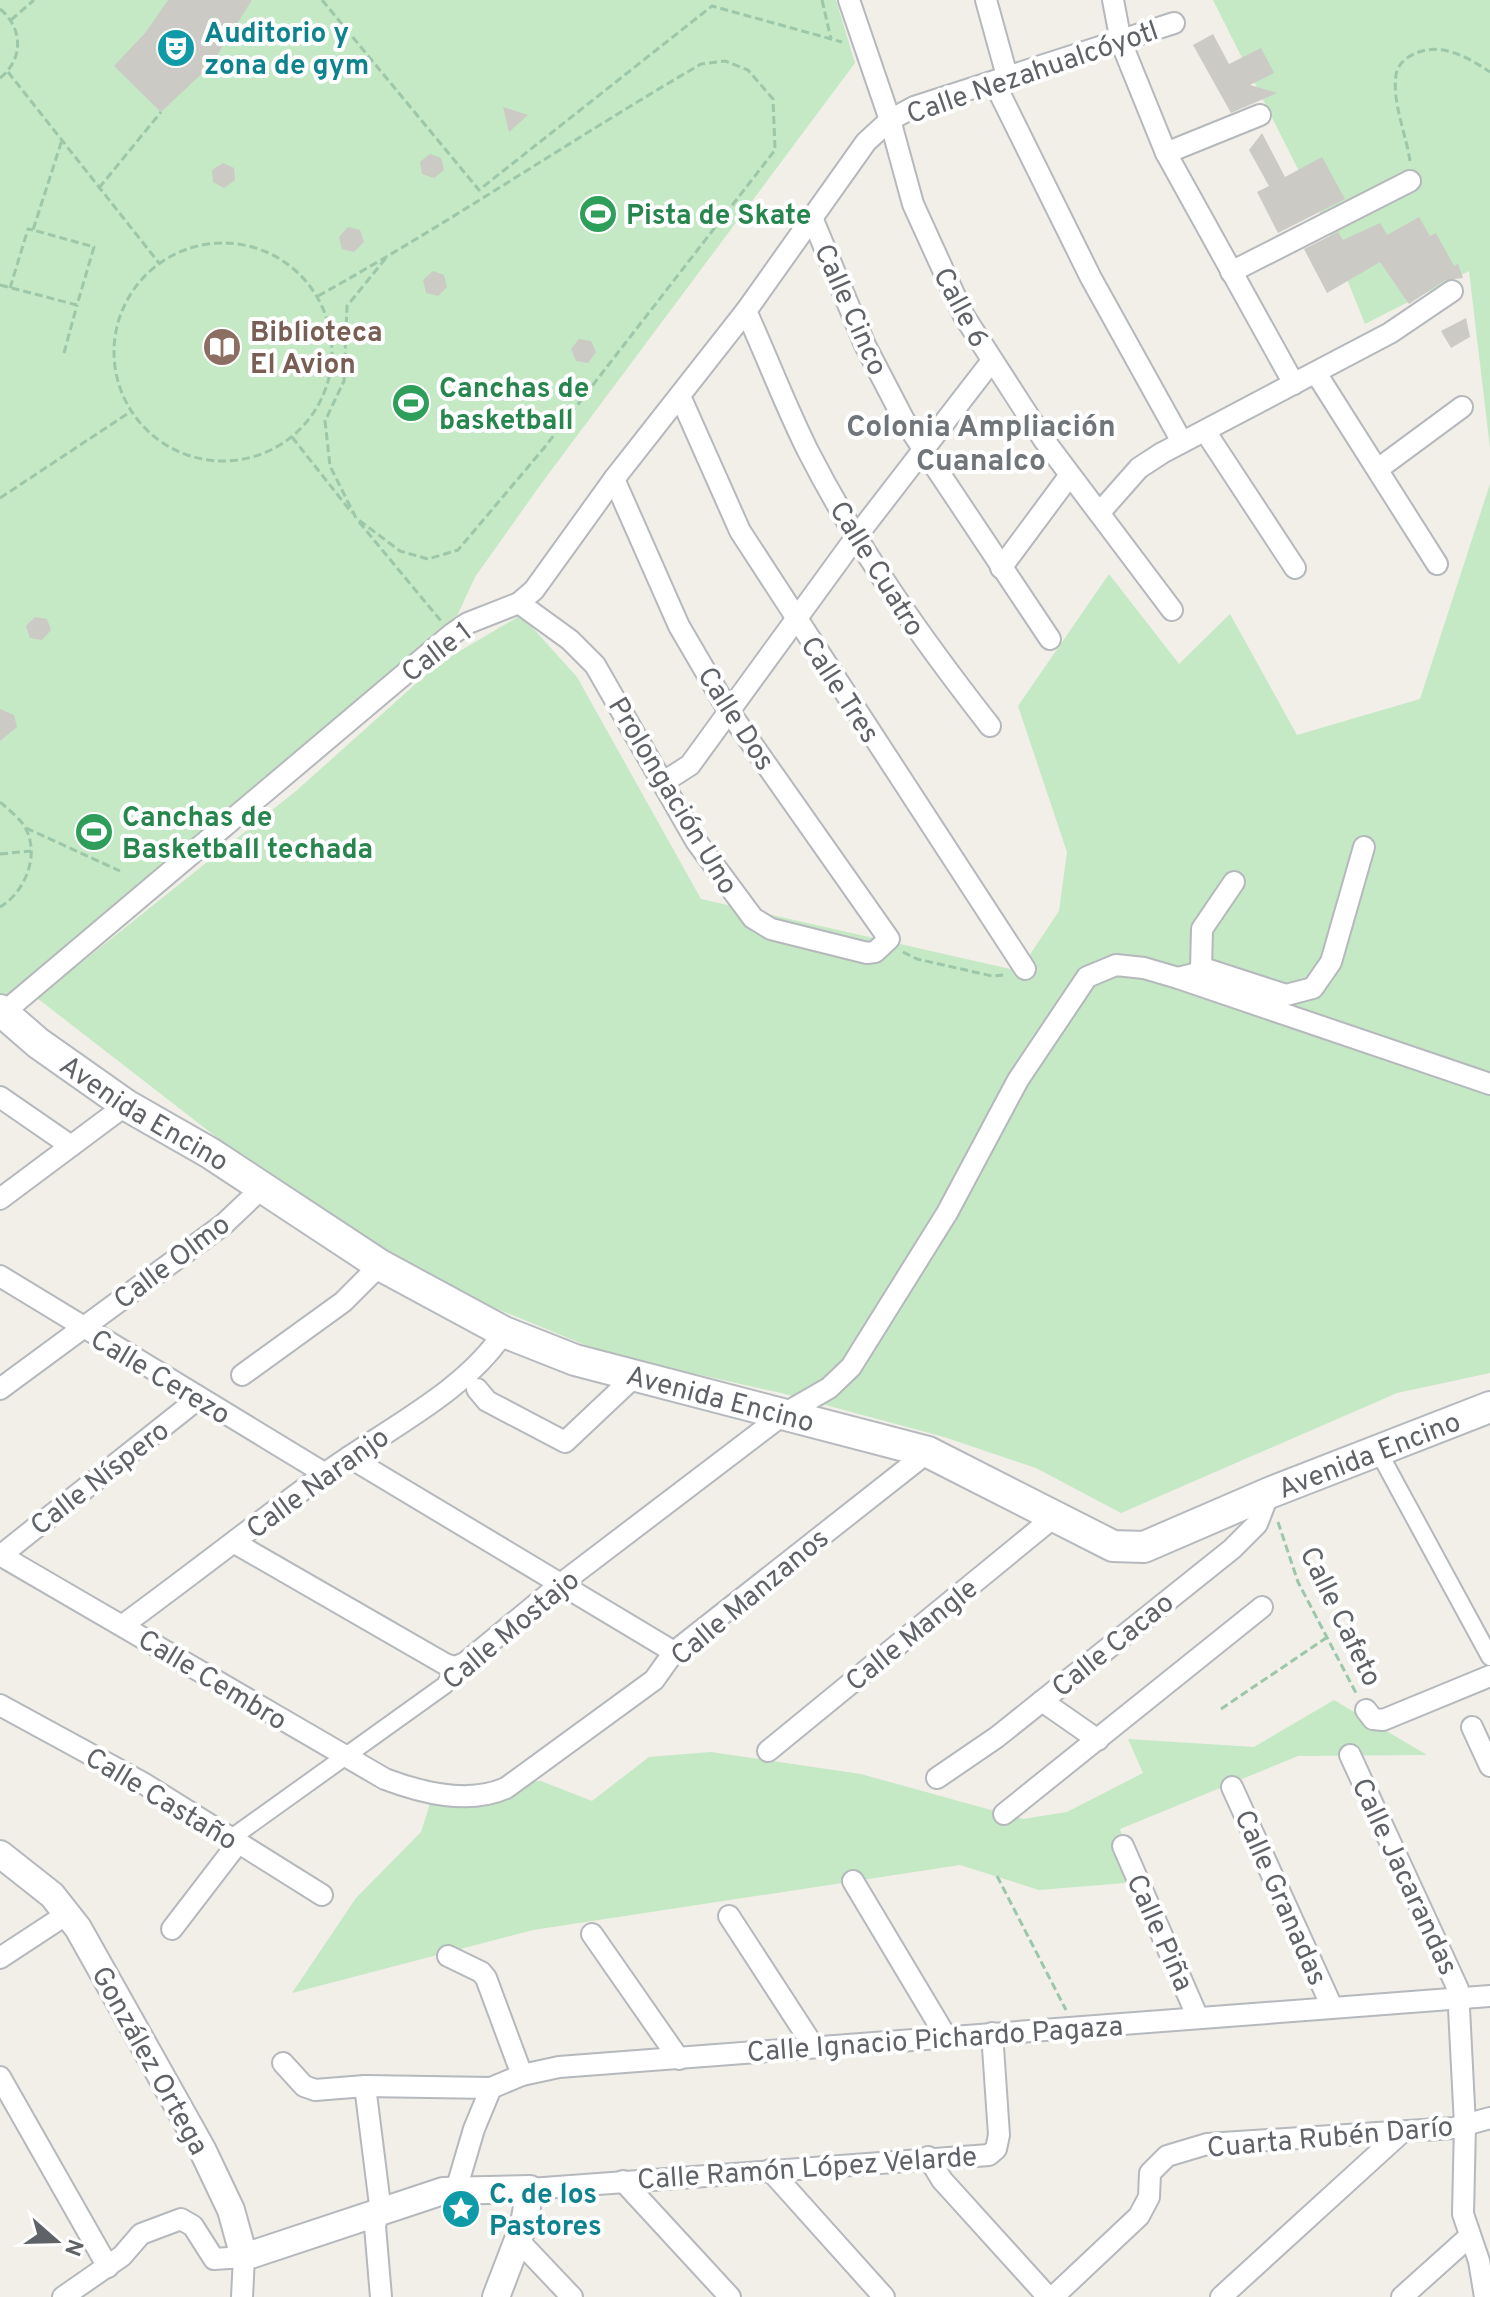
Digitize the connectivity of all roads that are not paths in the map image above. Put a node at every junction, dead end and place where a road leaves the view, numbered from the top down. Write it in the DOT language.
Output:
graph roads {
  1 [pos="849,0"];
  2 [pos="986,0"];
  3 [pos="1113,0"];
  4 [pos="1174,23"];
  5 [pos="1121,42"];
  6 [pos="1001,79"];
  7 [pos="1260,115"];
  8 [pos="890,120"];
  9 [pos="1166,153"];
  10 [pos="1410,181"];
  11 [pos="813,220"];
  12 [pos="1231,272"];
  13 [pos="1452,291"];
  14 [pos="746,311"];
  15 [pos="991,362"];
  16 [pos="1316,373"];
  17 [pos="1294,384"];
  18 [pos="680,396"];
  19 [pos="1462,407"];
  20 [pos="1205,431"];
  21 [pos="1182,442"];
  22 [pos="924,450"];
  23 [pos="1378,469"];
  24 [pos="1070,475"];
  25 [pos="614,479"];
  26 [pos="1101,511"];
  27 [pos="856,537"];
  28 [pos="1437,564"];
  29 [pos="1001,568"];
  30 [pos="1295,568"];
  31 [pos="519,603"];
  32 [pos="1172,610"];
  33 [pos="797,622"];
  34 [pos="1050,639"];
  35 [pos="728,710"];
  36 [pos="990,726"];
  37 [pos="662,783"];
  38 [pos="1364,847"];
  39 [pos="1234,882"];
  40 [pos="889,939"];
  41 [pos="1025,969"];
  42 [pos="1201,969"];
  43 [pos="1178,978"];
  44 [pos="1,1013"];
  45 [pos="1490,1084"];
  46 [pos="0,1097"];
  47 [pos="126,1105"];
  48 [pos="71,1146"];
  49 [pos="262,1188"];
  50 [pos="0,1199"];
  51 [pos="380,1265"];
  52 [pos="0,1276"];
  53 [pos="81,1328"];
  54 [pos="504,1332"];
  55 [pos="242,1375"];
  56 [pos="634,1377"];
  57 [pos="0,1389"];
  58 [pos="477,1389"];
  59 [pos="199,1398"];
  60 [pos="1490,1407"];
  61 [pos="784,1414"];
  62 [pos="1377,1449"];
  63 [pos="928,1452"];
  64 [pos="349,1457"];
  65 [pos="324,1473"];
  66 [pos="1269,1493"];
  67 [pos="1054,1517"];
  68 [pos="235,1543"];
  69 [pos="0,1555"];
  70 [pos="562,1583"];
  71 [pos="1262,1607"];
  72 [pos="123,1625"];
  73 [pos="674,1652"];
  74 [pos="1490,1657"];
  75 [pos="455,1667"];
  76 [pos="1490,1676"];
  77 [pos="1042,1701"];
  78 [pos="0,1705"];
  79 [pos="1366,1710"];
  80 [pos="1472,1727"];
  81 [pos="1098,1740"];
  82 [pos="768,1751"];
  83 [pos="1350,1755"];
  84 [pos="344,1757"];
  85 [pos="1490,1766"];
  86 [pos="937,1778"];
  87 [pos="1232,1787"];
  88 [pos="431,1793"];
  89 [pos="1004,1814"];
  90 [pos="234,1841"];
  91 [pos="1123,1846"];
  92 [pos="0,1854"];
  93 [pos="853,1881"];
  94 [pos="322,1895"];
  95 [pos="67,1914"];
  96 [pos="729,1916"];
  97 [pos="172,1929"];
  98 [pos="592,1934"];
  99 [pos="448,1956"];
  100 [pos="0,1958"];
  101 [pos="1490,1996"];
  102 [pos="1460,1998"];
  103 [pos="1332,2007"];
  104 [pos="1198,2018"];
  105 [pos="992,2033"];
  106 [pos="945,2035"];
  107 [pos="814,2047"];
  108 [pos="679,2059"];
  109 [pos="283,2063"];
  110 [pos="522,2075"];
  111 [pos="0,2077"];
  112 [pos="365,2086"];
  113 [pos="491,2088"];
  114 [pos="1490,2118"];
  115 [pos="1465,2125"];
  116 [pos="1402,2132"];
  117 [pos="928,2157"];
  118 [pos="770,2170"];
  119 [pos="623,2181"];
  120 [pos="530,2189"];
  121 [pos="456,2190"];
  122 [pos="378,2212"];
  123 [pos="1470,2236"];
  124 [pos="518,2240"];
  125 [pos="244,2257"];
  126 [pos="108,2267"];
  127 [pos="63,2297"];
  128 [pos="242,2297"];
  129 [pos="381,2297"];
  130 [pos="496,2297"];
  131 [pos="572,2297"];
  132 [pos="730,2297"];
  133 [pos="884,2297"];
  134 [pos="1051,2297"];
  135 [pos="1221,2297"];
  136 [pos="1402,2297"];
  137 [pos="1485,2297"];
  1 -- 8 [label="street, Calle 6"];
  2 -- 6 [label="street"];
  3 -- 5 [label="street"];
  4 -- 5 [label="street, Calle Nezahualcóyotl"];
  5 -- 6 [label="street, Calle Nezahualcóyotl"];
  5 -- 9 [label="street"];
  6 -- 8 [label="street, Calle Nezahualcóyotl"];
  6 -- 21 [label="street"];
  7 -- 9 [label="street"];
  8 -- 11 [label="street, Calle 1"];
  8 -- 15 [label="street, Calle 6"];
  9 -- 12 [label="street"];
  10 -- 12 [label="street"];
  11 -- 14 [label="street, Calle 1"];
  11 -- 22 [label="street, Calle Cinco"];
  12 -- 17 [label="street"];
  13 -- 16 [label="street"];
  14 -- 18 [label="street, Calle 1"];
  14 -- 27 [label="street, Calle Cuatro"];
  15 -- 22 [label="street"];
  15 -- 24 [label="street, Calle 6"];
  16 -- 17 [label="street"];
  16 -- 23 [label="street"];
  17 -- 20 [label="street"];
  18 -- 25 [label="street, Calle 1"];
  18 -- 33 [label="street, Calle Tres"];
  19 -- 23 [label="street"];
  20 -- 21 [label="street"];
  20 -- 30 [label="street"];
  21 -- 26 [label="street"];
  22 -- 27 [label="street"];
  22 -- 29 [label="street, Calle Cinco"];
  23 -- 28 [label="street"];
  24 -- 26 [label="street, Calle 6"];
  24 -- 29 [label="street"];
  25 -- 31 [label="street, Calle 1"];
  25 -- 35 [label="street, Calle Dos"];
  26 -- 32 [label="street, Calle 6"];
  27 -- 33 [label="street"];
  27 -- 36 [label="street, Calle Cuatro"];
  29 -- 34 [label="street, Calle Cinco"];
  31 -- 37 [label="street, Prolongación Uno"];
  31 -- 44 [label="street, Calle 1"];
  33 -- 35 [label="street"];
  33 -- 41 [label="street, Calle Tres"];
  35 -- 37 [label="street"];
  35 -- 40 [label="street, Calle Dos"];
  37 -- 40 [label="street, Prolongación Uno"];
  38 -- 42 [label="street"];
  39 -- 42 [label="street"];
  42 -- 43 [label="street"];
  43 -- 45 [label="street, Calle Mostajo"];
  43 -- 61 [label="street, Calle Mostajo"];
  44 -- 47 [label="main road, Avenida Encino"];
  46 -- 48 [label="street"];
  47 -- 48 [label="street"];
  47 -- 49 [label="main road, Avenida Encino"];
  48 -- 50 [label="street"];
  49 -- 51 [label="main road, Avenida Encino"];
  49 -- 53 [label="street, Calle Olmo"];
  51 -- 54 [label="main road, Avenida Encino"];
  51 -- 55 [label="street"];
  52 -- 53 [label="street, Calle Cerezo"];
  53 -- 57 [label="street, Calle Olmo"];
  53 -- 59 [label="street, Calle Cerezo"];
  54 -- 56 [label="main road, Avenida Encino"];
  54 -- 64 [label="street, Calle Naranjo"];
  56 -- 58 [label="street"];
  56 -- 61 [label="main road, Avenida Encino"];
  59 -- 65 [label="street, Calle Cerezo"];
  59 -- 69 [label="street, Calle Níspero"];
  60 -- 62 [label="main road, Avenida Encino"];
  61 -- 63 [label="main road, Avenida Encino"];
  61 -- 70 [label="street, Calle Mostajo"];
  62 -- 66 [label="main road, Avenida Encino"];
  62 -- 74 [label="street"];
  63 -- 67 [label="main road, Avenida Encino"];
  63 -- 73 [label="street, Calle Manzanos"];
  64 -- 65 [label="street, Calle Naranjo"];
  64 -- 70 [label="street"];
  65 -- 68 [label="street, Calle Naranjo"];
  66 -- 67 [label="main road, Avenida Encino"];
  66 -- 77 [label="street, Calle Cacao"];
  67 -- 82 [label="street, Calle Mangle"];
  68 -- 72 [label="street, Calle Naranjo"];
  68 -- 75 [label="street"];
  69 -- 72 [label="street, Calle Cembro"];
  70 -- 73 [label="street"];
  70 -- 75 [label="street, Calle Mostajo"];
  71 -- 81 [label="street"];
  72 -- 84 [label="street, Calle Cembro"];
  73 -- 88 [label="street, Calle Manzanos"];
  75 -- 84 [label="street, Calle Mostajo"];
  76 -- 79 [label="street"];
  77 -- 81 [label="street"];
  77 -- 86 [label="street, Calle Cacao"];
  78 -- 90 [label="street, Calle Castaño"];
  80 -- 85 [label="street"];
  81 -- 89 [label="street"];
  83 -- 102 [label="street, Calle Jacarandas"];
  84 -- 88 [label="street, Calle Cembro"];
  84 -- 90 [label="street, Calle Mostajo"];
  87 -- 103 [label="street, Calle Granadas"];
  90 -- 94 [label="street, Calle Castaño"];
  90 -- 97 [label="street"];
  91 -- 104 [label="street, Calle Piña"];
  92 -- 95 [label="street, González Ortega"];
  93 -- 106 [label="street"];
  95 -- 100 [label="street"];
  95 -- 125 [label="street, González Ortega"];
  96 -- 107 [label="street"];
  98 -- 108 [label="street"];
  99 -- 110 [label="street"];
  101 -- 102 [label="street, Calle Ignacio Pichardo Pagaza"];
  102 -- 103 [label="street, Calle Ignacio Pichardo Pagaza"];
  102 -- 115 [label="street"];
  103 -- 104 [label="street, Calle Ignacio Pichardo Pagaza"];
  104 -- 105 [label="street, Calle Ignacio Pichardo Pagaza"];
  105 -- 106 [label="street, Calle Ignacio Pichardo Pagaza"];
  105 -- 117 [label="street, Calle Ramón López Velarde"];
  106 -- 107 [label="street, Calle Ignacio Pichardo Pagaza"];
  107 -- 108 [label="street, Calle Ignacio Pichardo Pagaza"];
  108 -- 110 [label="street, Calle Ignacio Pichardo Pagaza"];
  109 -- 112 [label="street"];
  110 -- 113 [label="street, Calle Ignacio Pichardo Pagaza"];
  111 -- 126 [label="street"];
  112 -- 113 [label="street"];
  112 -- 122 [label="street"];
  113 -- 121 [label="street"];
  114 -- 115 [label="street, Cuarta Rubén Darío"];
  115 -- 116 [label="street, Cuarta Rubén Darío"];
  115 -- 123 [label="street"];
  116 -- 134 [label="street, Cuarta Rubén Darío"];
  116 -- 135 [label="street"];
  117 -- 118 [label="street, Calle Ramón López Velarde"];
  117 -- 134 [label="street"];
  118 -- 119 [label="street, Calle Ramón López Velarde"];
  118 -- 133 [label="street"];
  119 -- 120 [label="street, Calle Ramón López Velarde"];
  119 -- 132 [label="street"];
  120 -- 121 [label="street, Calle Ramón López Velarde"];
  120 -- 124 [label="street"];
  121 -- 122 [label="street, Calle Ramón López Velarde"];
  122 -- 125 [label="street, Calle Ramón López Velarde"];
  122 -- 129 [label="street"];
  123 -- 136 [label="street"];
  123 -- 137 [label="street"];
  124 -- 130 [label="street"];
  124 -- 131 [label="street"];
  125 -- 126 [label="street"];
  125 -- 128 [label="street, González Ortega"];
  126 -- 127 [label="street"];
}
